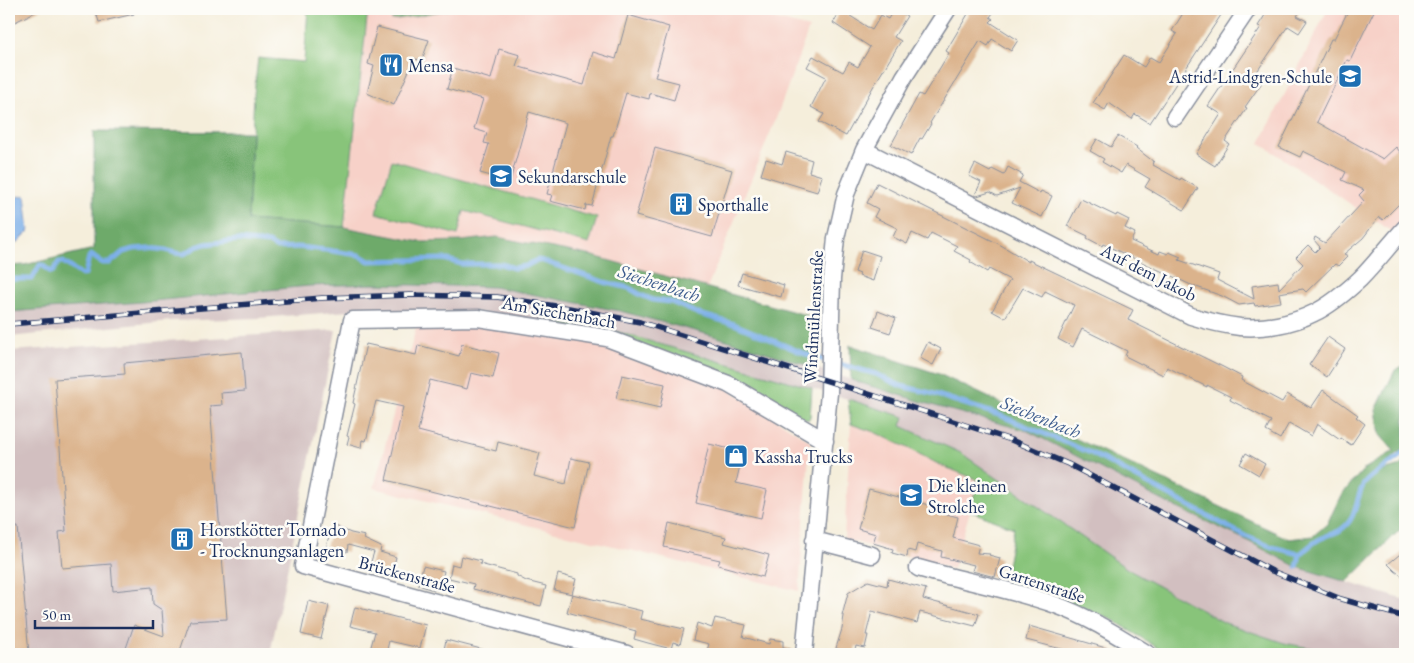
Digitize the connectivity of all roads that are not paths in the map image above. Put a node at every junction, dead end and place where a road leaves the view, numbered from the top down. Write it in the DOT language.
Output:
graph roads {
  1 [pos="948,9"];
  2 [pos="1248,9"];
  3 [pos="1175,117"];
  4 [pos="864,150"];
  5 [pos="1405,228"];
  6 [pos="352,320"];
  7 [pos="825,440"];
  8 [pos="814,540"];
  9 [pos="872,556"];
  10 [pos="918,568"];
  11 [pos="627,654"];
  12 [pos="804,654"];
  13 [pos="1148,654"];
  1 -- 4 [label="street, Windmühlenstraße"];
  2 -- 3 [label="street"];
  4 -- 5 [label="street, Auf dem Jakob"];
  4 -- 7 [label="street, Windmühlenstraße"];
  6 -- 7 [label="street, Am Siechenbach"];
  6 -- 11 [label="street, Brückenstraße"];
  7 -- 8 [label="street, Windmühlenstraße"];
  8 -- 9 [label="street"];
  8 -- 12 [label="street, Windmühlenstraße"];
  10 -- 13 [label="street, Gartenstraße"];
}
